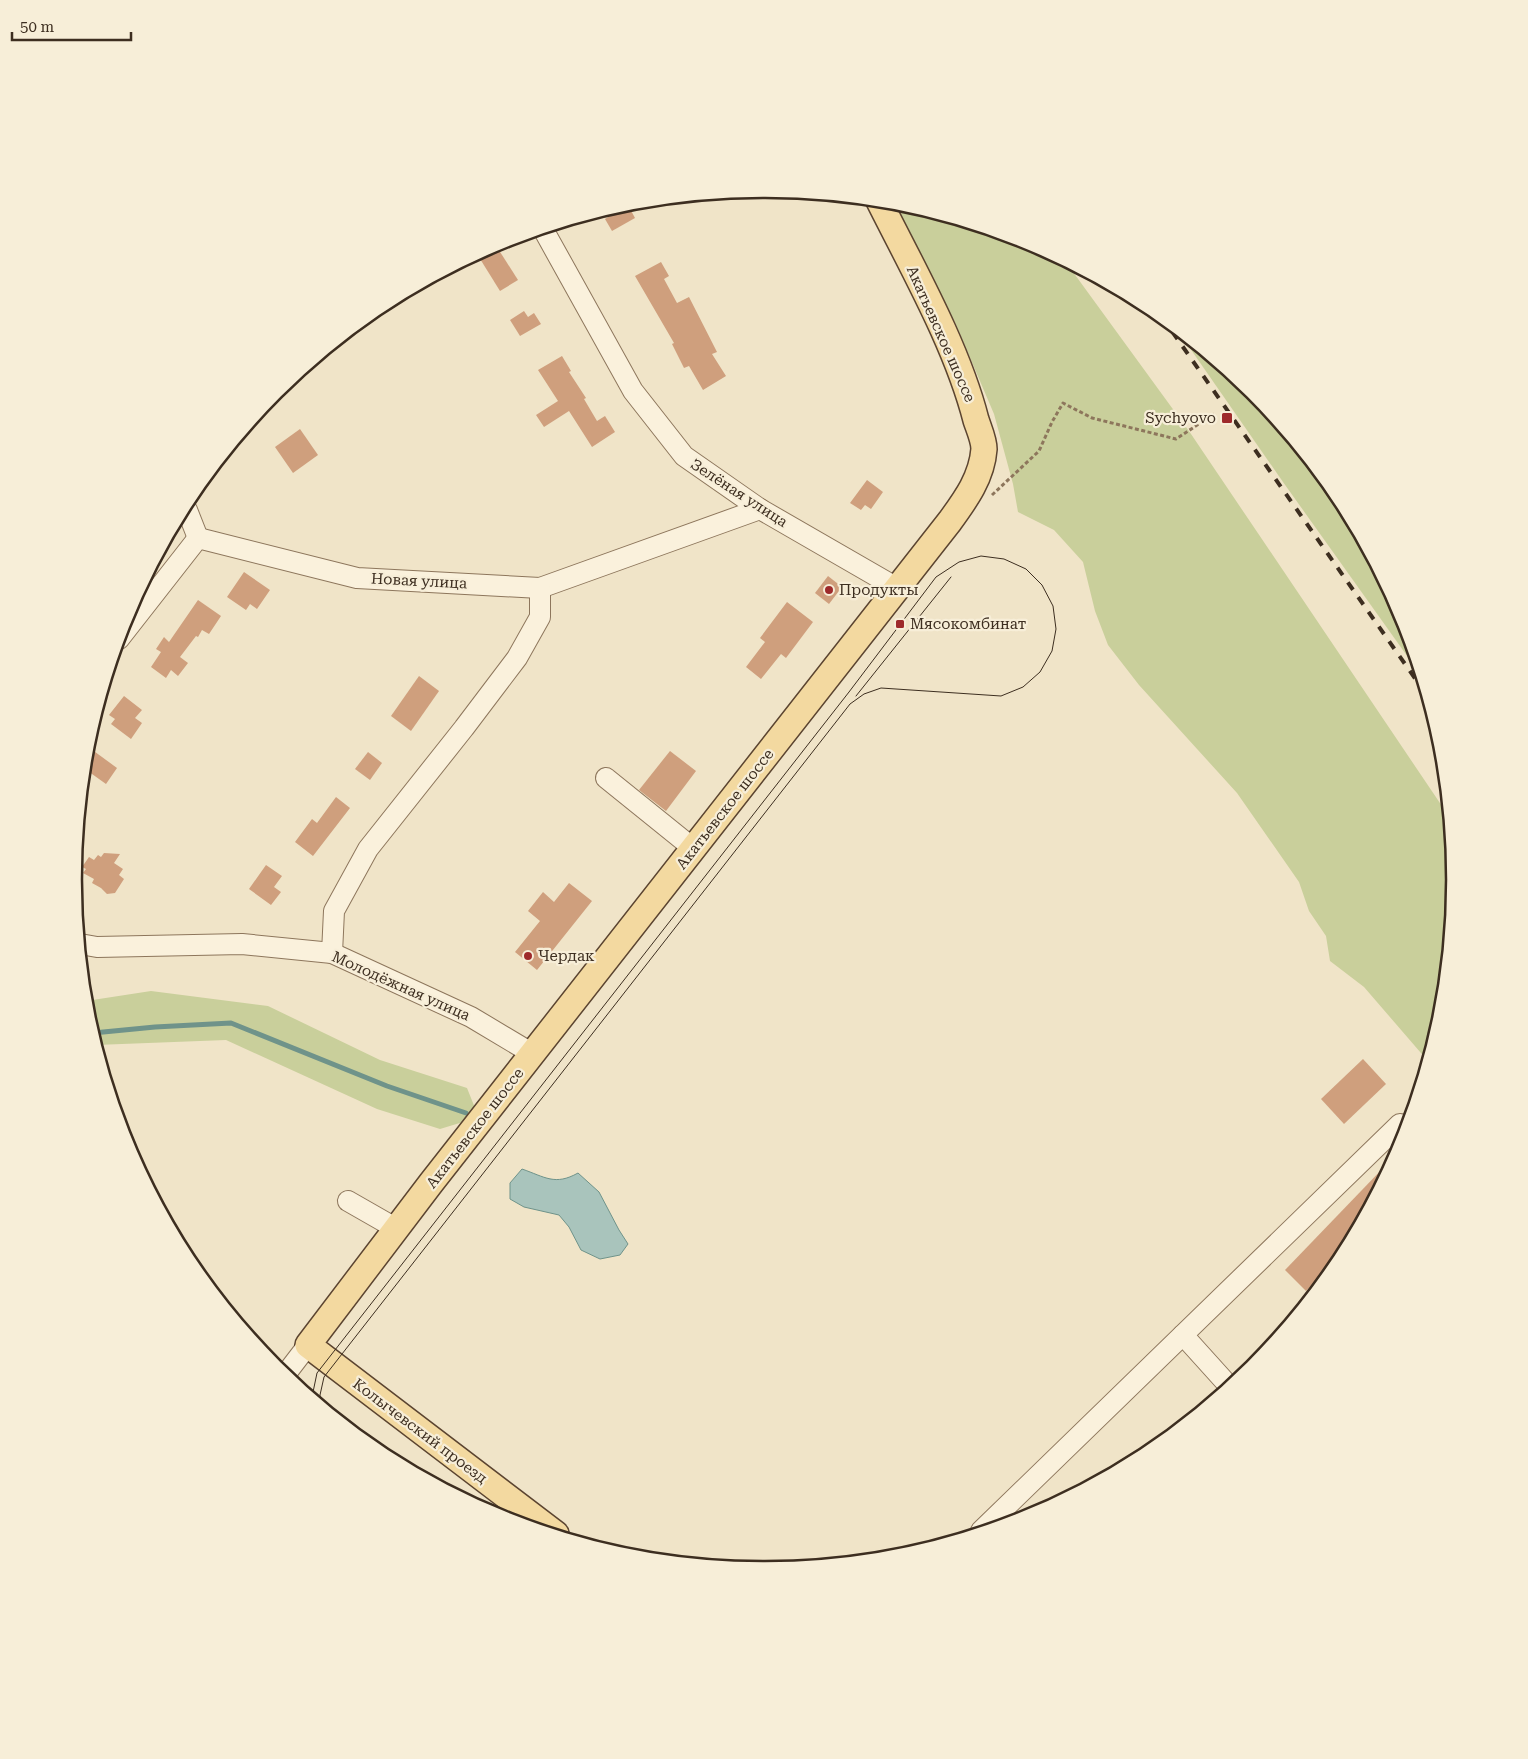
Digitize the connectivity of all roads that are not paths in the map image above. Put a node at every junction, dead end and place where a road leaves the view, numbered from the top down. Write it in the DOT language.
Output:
graph roads {
  1 [pos="883,209"];
  2 [pos="546,234"];
  3 [pos="760,509"];
  4 [pos="189,515"];
  5 [pos="198,538"];
  6 [pos="540,588"];
  7 [pos="897,588"];
  8 [pos="133,621"];
  9 [pos="606,778"];
  10 [pos="694,848"];
  11 [pos="86,945"];
  12 [pos="332,953"];
  13 [pos="533,1054"];
  14 [pos="1400,1124"];
  15 [pos="348,1201"];
  16 [pos="397,1229"];
  17 [pos="1183,1334"];
  18 [pos="308,1345"];
  19 [pos="290,1368"];
  20 [pos="1225,1381"];
  21 [pos="990,1522"];
  22 [pos="543,1524"];
  1 -- 7 [label="main road, Акатьевское шоссе"];
  2 -- 3 [label="street, Зелёная улица"];
  3 -- 6 [label="street, Новая улица"];
  3 -- 7 [label="street, Зелёная улица"];
  4 -- 5 [label="street"];
  5 -- 6 [label="street, Новая улица"];
  5 -- 8 [label="street"];
  6 -- 12 [label="street"];
  7 -- 10 [label="main road, Акатьевское шоссе"];
  9 -- 10 [label="street"];
  10 -- 13 [label="main road, Акатьевское шоссе"];
  11 -- 12 [label="street, Молодёжная улица"];
  12 -- 13 [label="street, Молодёжная улица"];
  13 -- 16 [label="main road, Акатьевское шоссе"];
  14 -- 17 [label="street"];
  15 -- 16 [label="street"];
  16 -- 18 [label="main road, Акатьевское шоссе"];
  17 -- 20 [label="street"];
  17 -- 21 [label="street"];
  18 -- 19 [label="street, Акатьевское шоссе"];
  18 -- 22 [label="main road, Колычевский проезд"];
}
